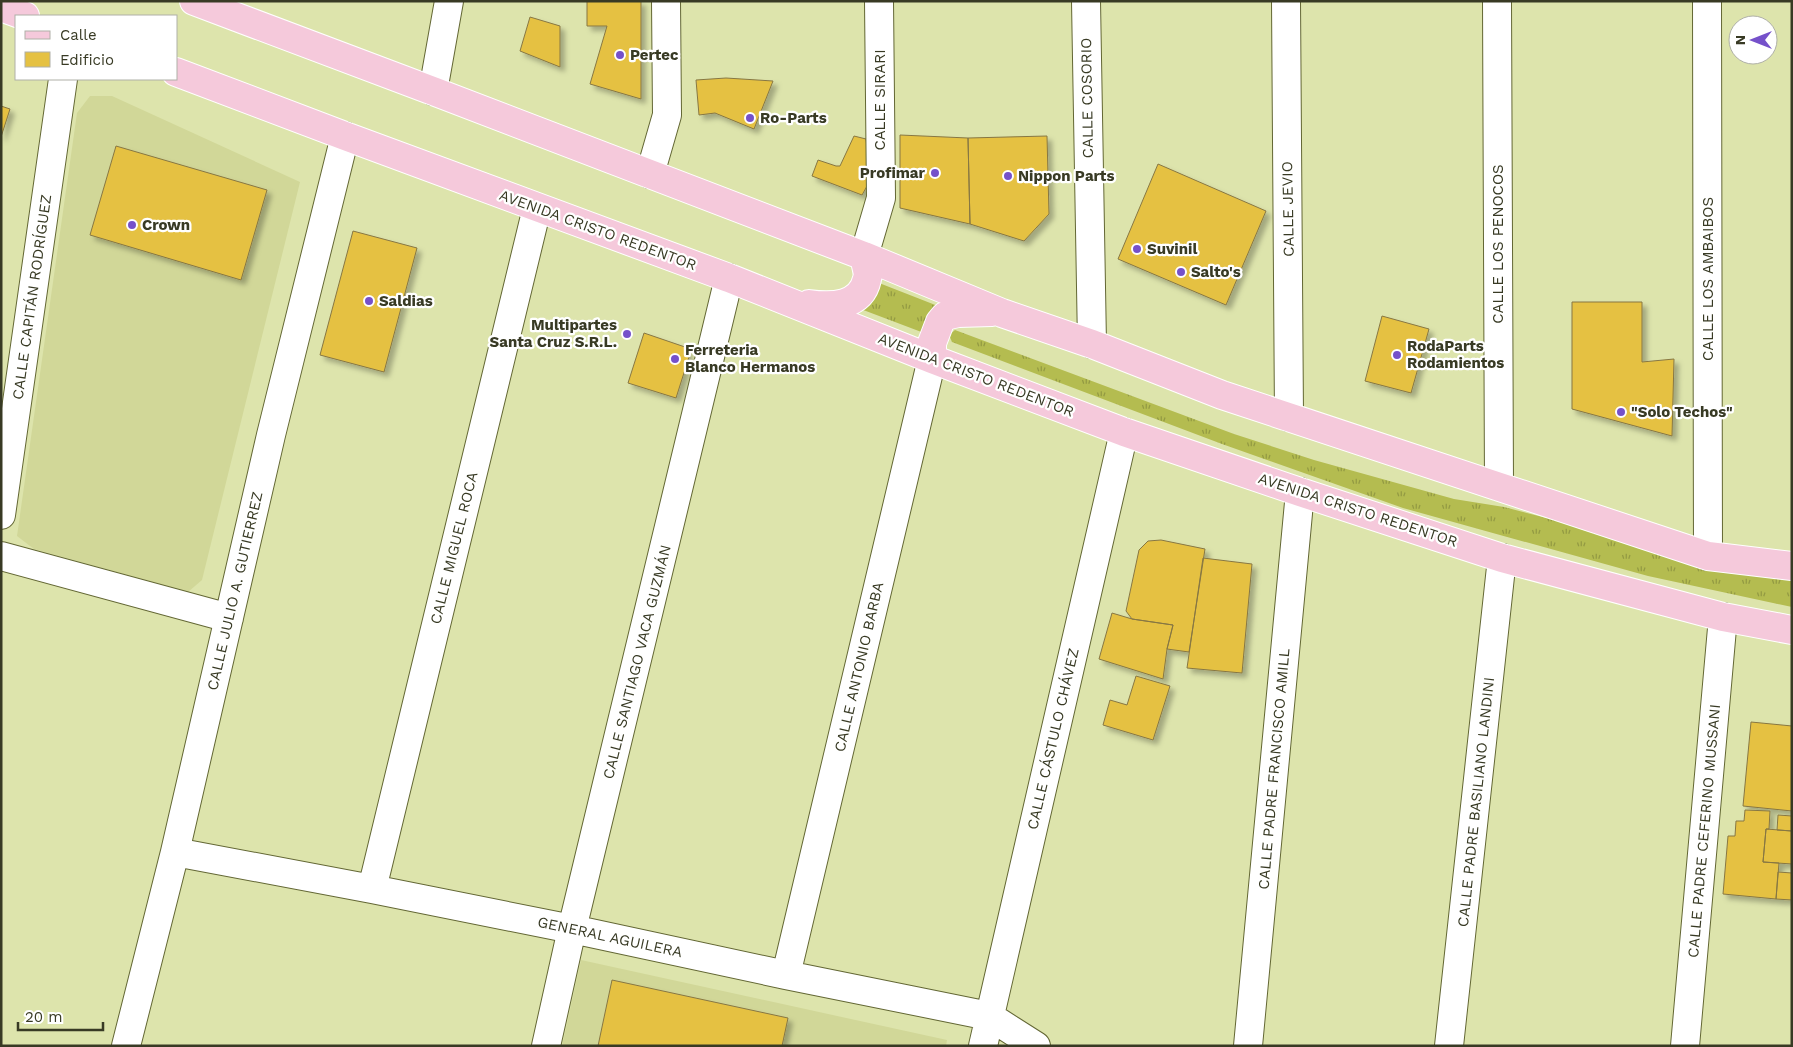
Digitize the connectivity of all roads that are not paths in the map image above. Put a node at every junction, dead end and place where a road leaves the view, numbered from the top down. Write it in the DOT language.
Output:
graph roads {
  1 [pos="194,1"];
  2 [pos="449,1"];
  3 [pos="666,1"];
  4 [pos="879,1"];
  5 [pos="1086,1"];
  6 [pos="1286,1"];
  7 [pos="1498,1"];
  8 [pos="1707,1"];
  9 [pos="1,7"];
  10 [pos="22,15"];
  11 [pos="178,73"];
  12 [pos="63,80"];
  13 [pos="433,91"];
  14 [pos="345,136"];
  15 [pos="650,174"];
  16 [pos="538,208"];
  17 [pos="864,256"];
  18 [pos="729,278"];
  19 [pos="775,297"];
  20 [pos="1002,313"];
  21 [pos="1092,344"];
  22 [pos="932,359"];
  23 [pos="1289,417"];
  24 [pos="1124,432"];
  25 [pos="1499,486"];
  26 [pos="1300,492"];
  27 [pos="1,515"];
  28 [pos="1,556"];
  29 [pos="1708,556"];
  30 [pos="1502,558"];
  31 [pos="1792,566"];
  32 [pos="1723,617"];
  33 [pos="229,618"];
  34 [pos="1792,630"];
  35 [pos="175,852"];
  36 [pos="372,889"];
  37 [pos="572,929"];
  38 [pos="786,975"];
  39 [pos="989,1016"];
  40 [pos="126,1046"];
  41 [pos="546,1046"];
  42 [pos="983,1046"];
  43 [pos="1036,1046"];
  44 [pos="1248,1046"];
  45 [pos="1449,1046"];
  46 [pos="1685,1046"];
  1 -- 13 [label="main road"];
  2 -- 13 [label="street"];
  3 -- 15 [label="street"];
  4 -- 17 [label="street, CALLE SIRARI"];
  5 -- 21 [label="street, CALLE COSORIO"];
  6 -- 23 [label="street, CALLE JEVIO"];
  7 -- 25 [label="street, CALLE LOS PENOCOS"];
  8 -- 29 [label="street, CALLE LOS AMBAIBOS"];
  9 -- 10 [label="main road"];
  11 -- 14 [label="main road, AVENIDA CRISTO REDENTOR"];
  12 -- 27 [label="street, CALLE CAPITÁN RODRÍGUEZ"];
  13 -- 15 [label="main road"];
  14 -- 16 [label="main road, AVENIDA CRISTO REDENTOR"];
  14 -- 33 [label="street, CALLE JULIO A. GUTIERREZ"];
  15 -- 17 [label="main road"];
  16 -- 18 [label="main road, AVENIDA CRISTO REDENTOR"];
  16 -- 36 [label="street, CALLE MIGUEL ROCA"];
  17 -- 19 [label="main road"];
  17 -- 20 [label="main road"];
  18 -- 19 [label="main road, AVENIDA CRISTO REDENTOR"];
  18 -- 37 [label="street, CALLE SANTIAGO VACA GUZMÁN"];
  19 -- 22 [label="main road, AVENIDA CRISTO REDENTOR"];
  20 -- 21 [label="main road"];
  20 -- 22 [label="main road"];
  21 -- 23 [label="main road"];
  22 -- 24 [label="main road, AVENIDA CRISTO REDENTOR"];
  22 -- 38 [label="street, CALLE ANTONIO BARBA"];
  23 -- 25 [label="main road"];
  24 -- 26 [label="main road, AVENIDA CRISTO REDENTOR"];
  24 -- 39 [label="street, CALLE CÁSTULO CHÁVEZ"];
  25 -- 29 [label="main road"];
  26 -- 30 [label="main road, AVENIDA CRISTO REDENTOR"];
  26 -- 44 [label="street, CALLE PADRE FRANCISCO AMILL"];
  28 -- 33 [label="street"];
  29 -- 31 [label="main road"];
  30 -- 32 [label="main road, AVENIDA CRISTO REDENTOR"];
  30 -- 45 [label="street, CALLE PADRE BASILIANO LANDINI"];
  32 -- 34 [label="main road, AVENIDA CRISTO REDENTOR"];
  32 -- 46 [label="street, CALLE PADRE CEFERINO MUSSANI"];
  33 -- 35 [label="street, CALLE JULIO A. GUTIERREZ"];
  35 -- 36 [label="street, GENERAL AGUILERA"];
  35 -- 40 [label="street, CALLE JULIO A. GUTIERREZ"];
  36 -- 37 [label="street, GENERAL AGUILERA"];
  37 -- 38 [label="street, GENERAL AGUILERA"];
  37 -- 41 [label="street, CALLE SANTIAGO VACA GUZMÁN"];
  38 -- 39 [label="street, GENERAL AGUILERA"];
  39 -- 42 [label="street, CALLE CÁSTULO CHÁVEZ"];
  39 -- 43 [label="street, GENERAL AGUILERA"];
}
